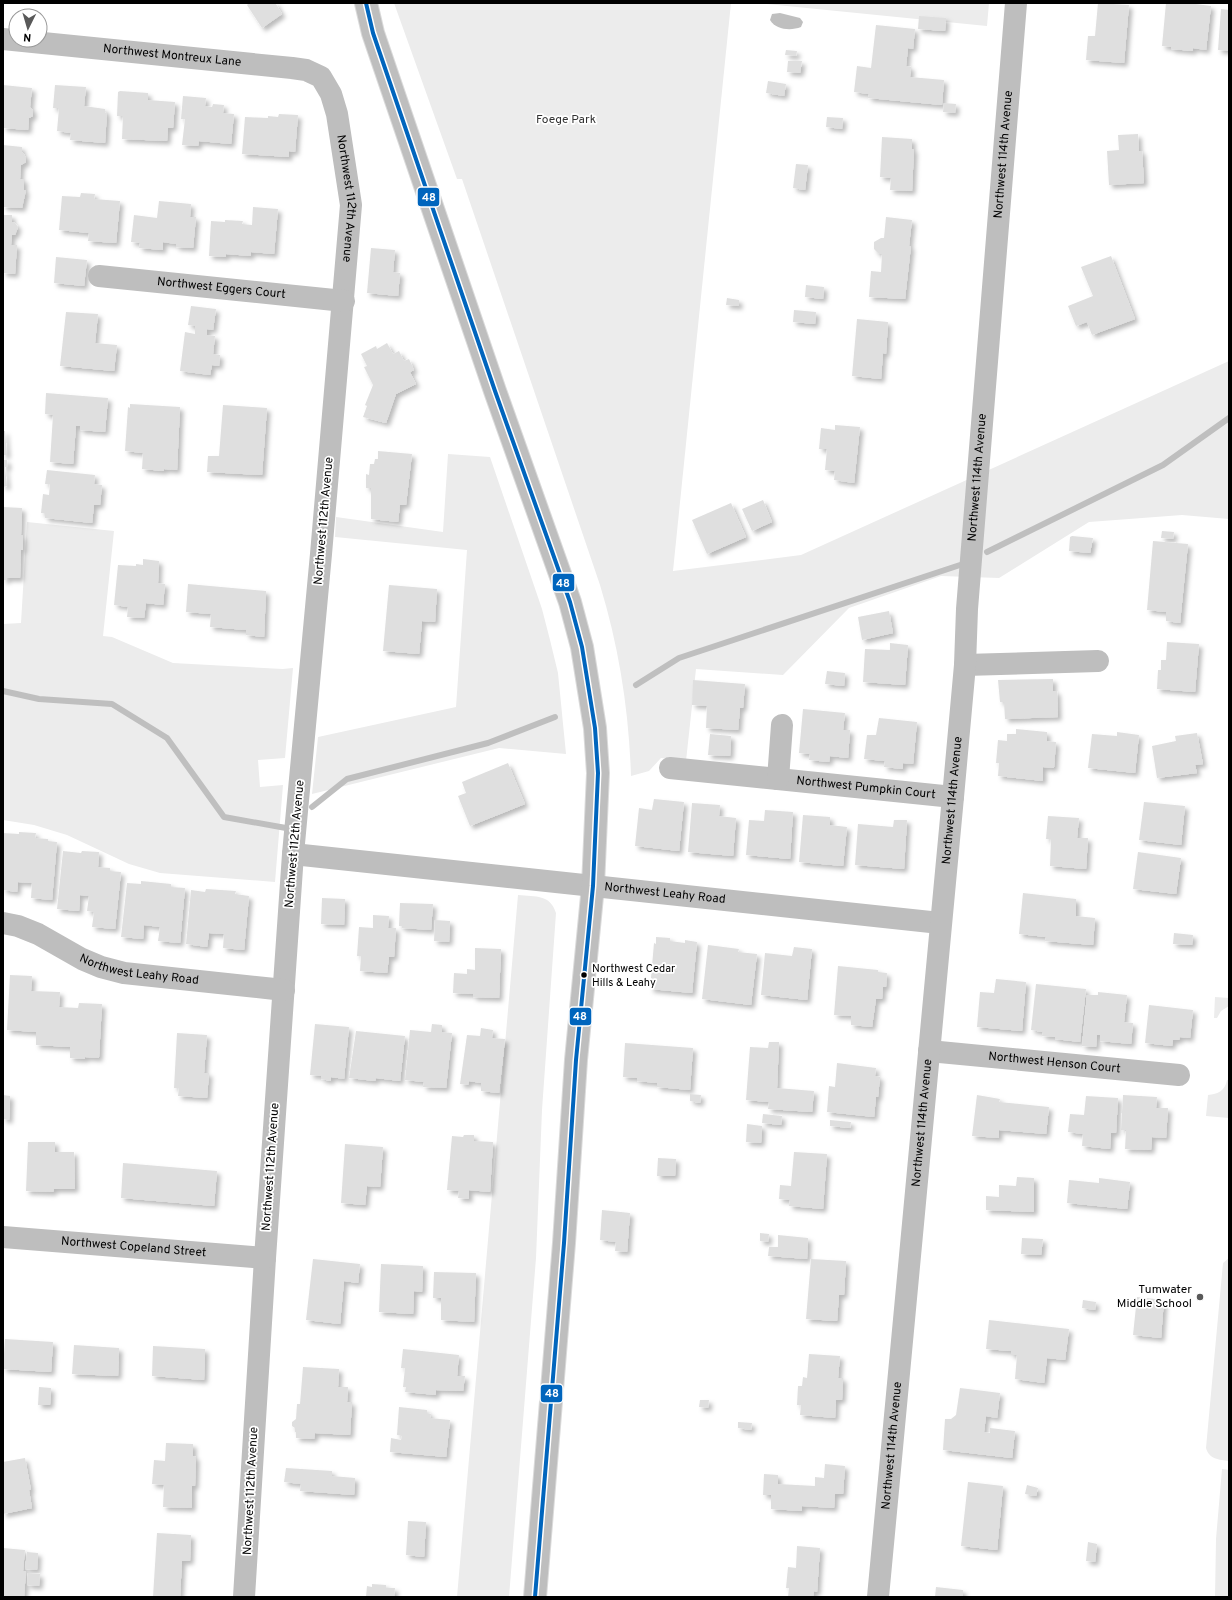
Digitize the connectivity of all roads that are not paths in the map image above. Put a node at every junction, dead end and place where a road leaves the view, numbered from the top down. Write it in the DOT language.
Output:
graph roads {
  1 [pos="366,3"];
  2 [pos="1016,3"];
  3 [pos="3,39"];
  4 [pos="331,94"];
  5 [pos="99,276"];
  6 [pos="344,300"];
  7 [pos="1098,662"];
  8 [pos="965,665"];
  9 [pos="782,725"];
  10 [pos="670,768"];
  11 [pos="778,779"];
  12 [pos="953,797"];
  13 [pos="293,854"];
  14 [pos="593,886"];
  15 [pos="3,923"];
  16 [pos="940,923"];
  17 [pos="284,990"];
  18 [pos="929,1051"];
  19 [pos="1180,1075"];
  20 [pos="3,1237"];
  21 [pos="265,1258"];
  22 [pos="244,1597"];
  23 [pos="535,1597"];
  24 [pos="878,1597"];
  1 -- 14 [label="street"];
  2 -- 8 [label="street, Northwest 114th Avenue"];
  3 -- 4 [label="street, Northwest Montreux Lane"];
  4 -- 6 [label="street, Northwest 112th Avenue"];
  5 -- 6 [label="street, Northwest Eggers Court"];
  6 -- 13 [label="street, Northwest 112th Avenue"];
  7 -- 8 [label="street"];
  8 -- 12 [label="street, Northwest 114th Avenue"];
  9 -- 11 [label="street"];
  10 -- 11 [label="street, Northwest Pumpkin Court"];
  11 -- 12 [label="street, Northwest Pumpkin Court"];
  12 -- 16 [label="street, Northwest 114th Avenue"];
  13 -- 14 [label="street, Northwest Leahy Road"];
  13 -- 17 [label="street, Northwest 112th Avenue"];
  14 -- 16 [label="street, Northwest Leahy Road"];
  14 -- 23 [label="street"];
  15 -- 17 [label="street, Northwest Leahy Road"];
  16 -- 18 [label="street, Northwest 114th Avenue"];
  17 -- 21 [label="street, Northwest 112th Avenue"];
  18 -- 19 [label="street, Northwest Henson Court"];
  18 -- 24 [label="street, Northwest 114th Avenue"];
  20 -- 21 [label="street, Northwest Copeland Street"];
  21 -- 22 [label="street, Northwest 112th Avenue"];
}
